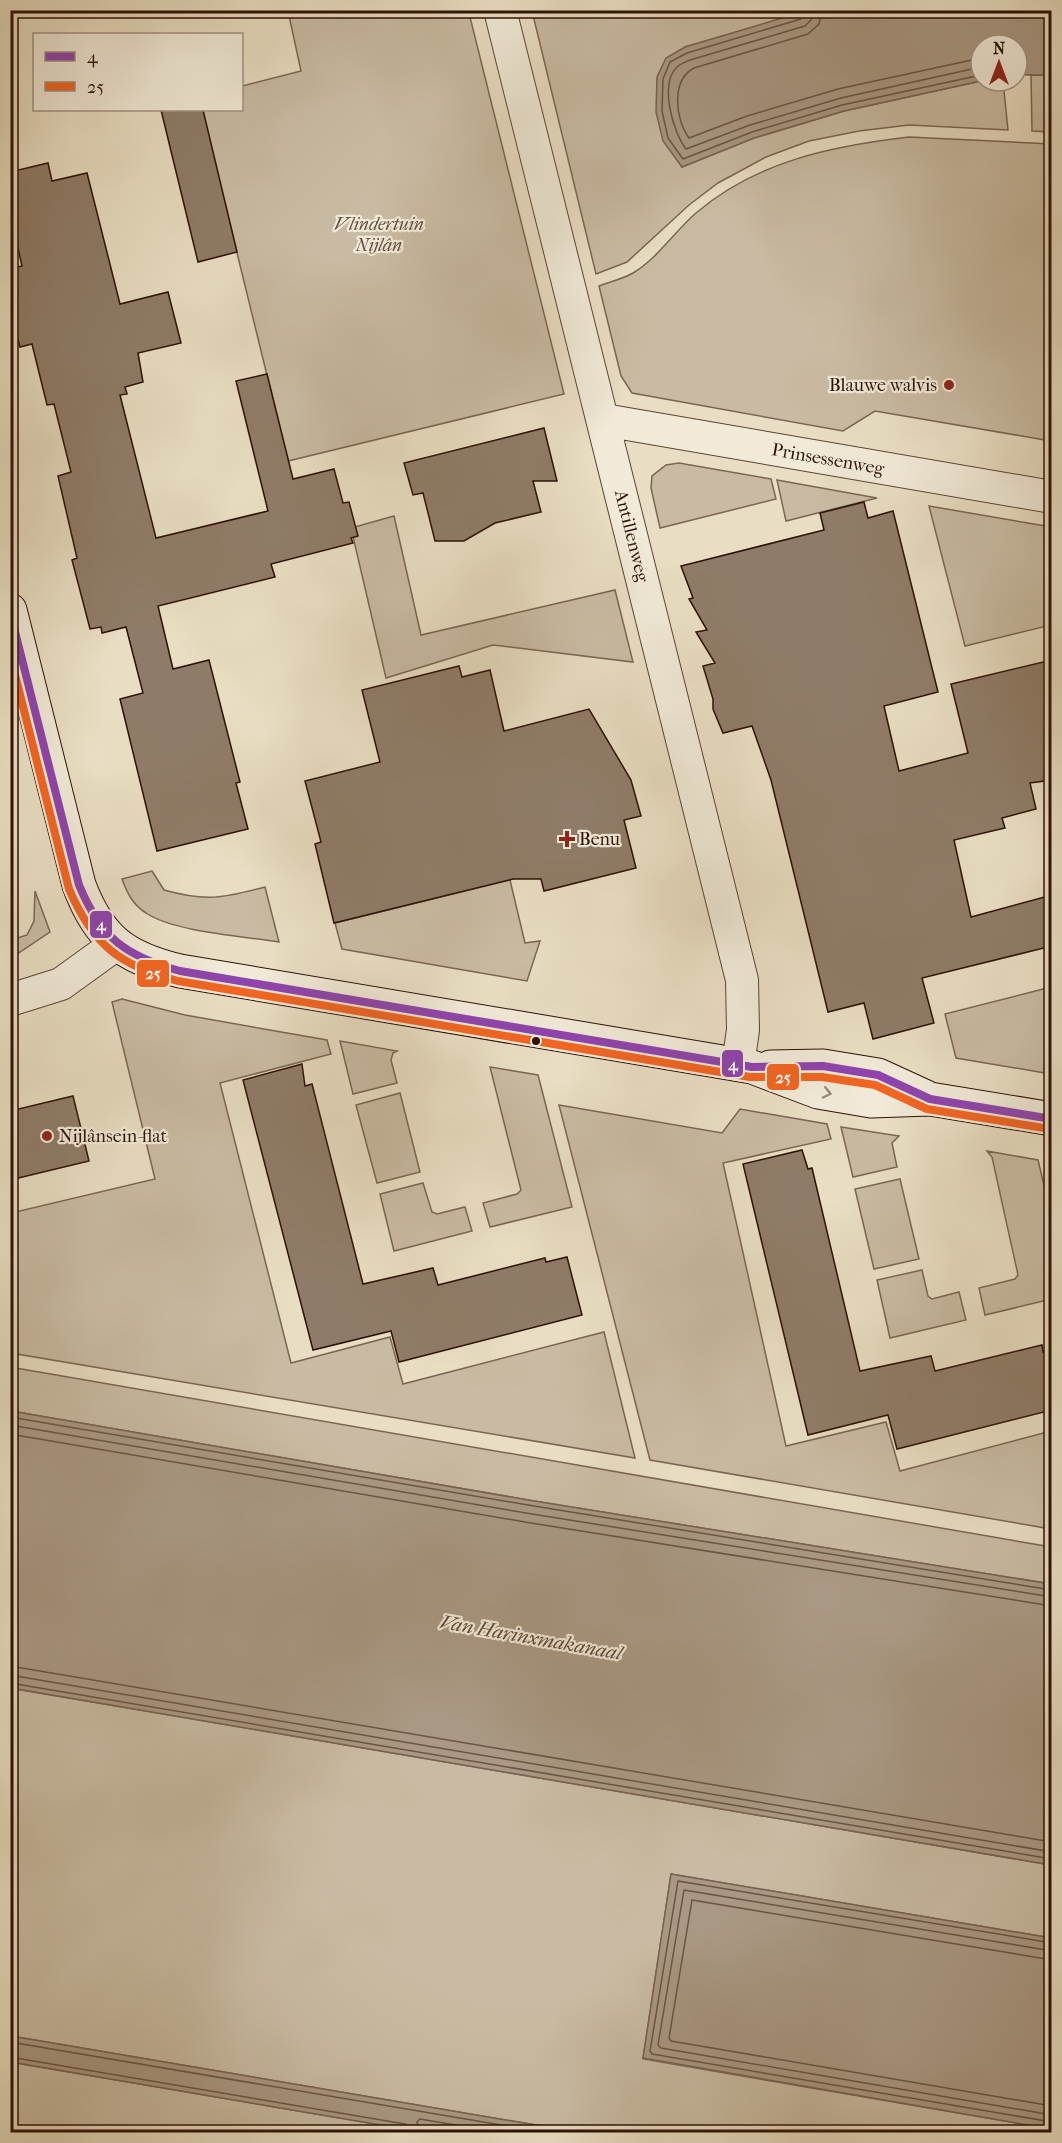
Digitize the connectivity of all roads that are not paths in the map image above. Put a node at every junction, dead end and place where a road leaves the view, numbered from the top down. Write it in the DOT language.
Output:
graph roads {
  1 [pos="500,10"];
  2 [pos="604,420"];
  3 [pos="1052,497"];
  4 [pos="10,610"];
  5 [pos="115,945"];
  6 [pos="10,1000"];
  7 [pos="745,1066"];
  8 [pos="1052,1119"];
  1 -- 2 [label="street, Antillenweg"];
  2 -- 3 [label="street, Prinsessenweg"];
  2 -- 7 [label="street, Antillenweg"];
  4 -- 5 [label="street"];
  5 -- 6 [label="street"];
  5 -- 7 [label="street"];
  7 -- 8 [label="street"];
}
